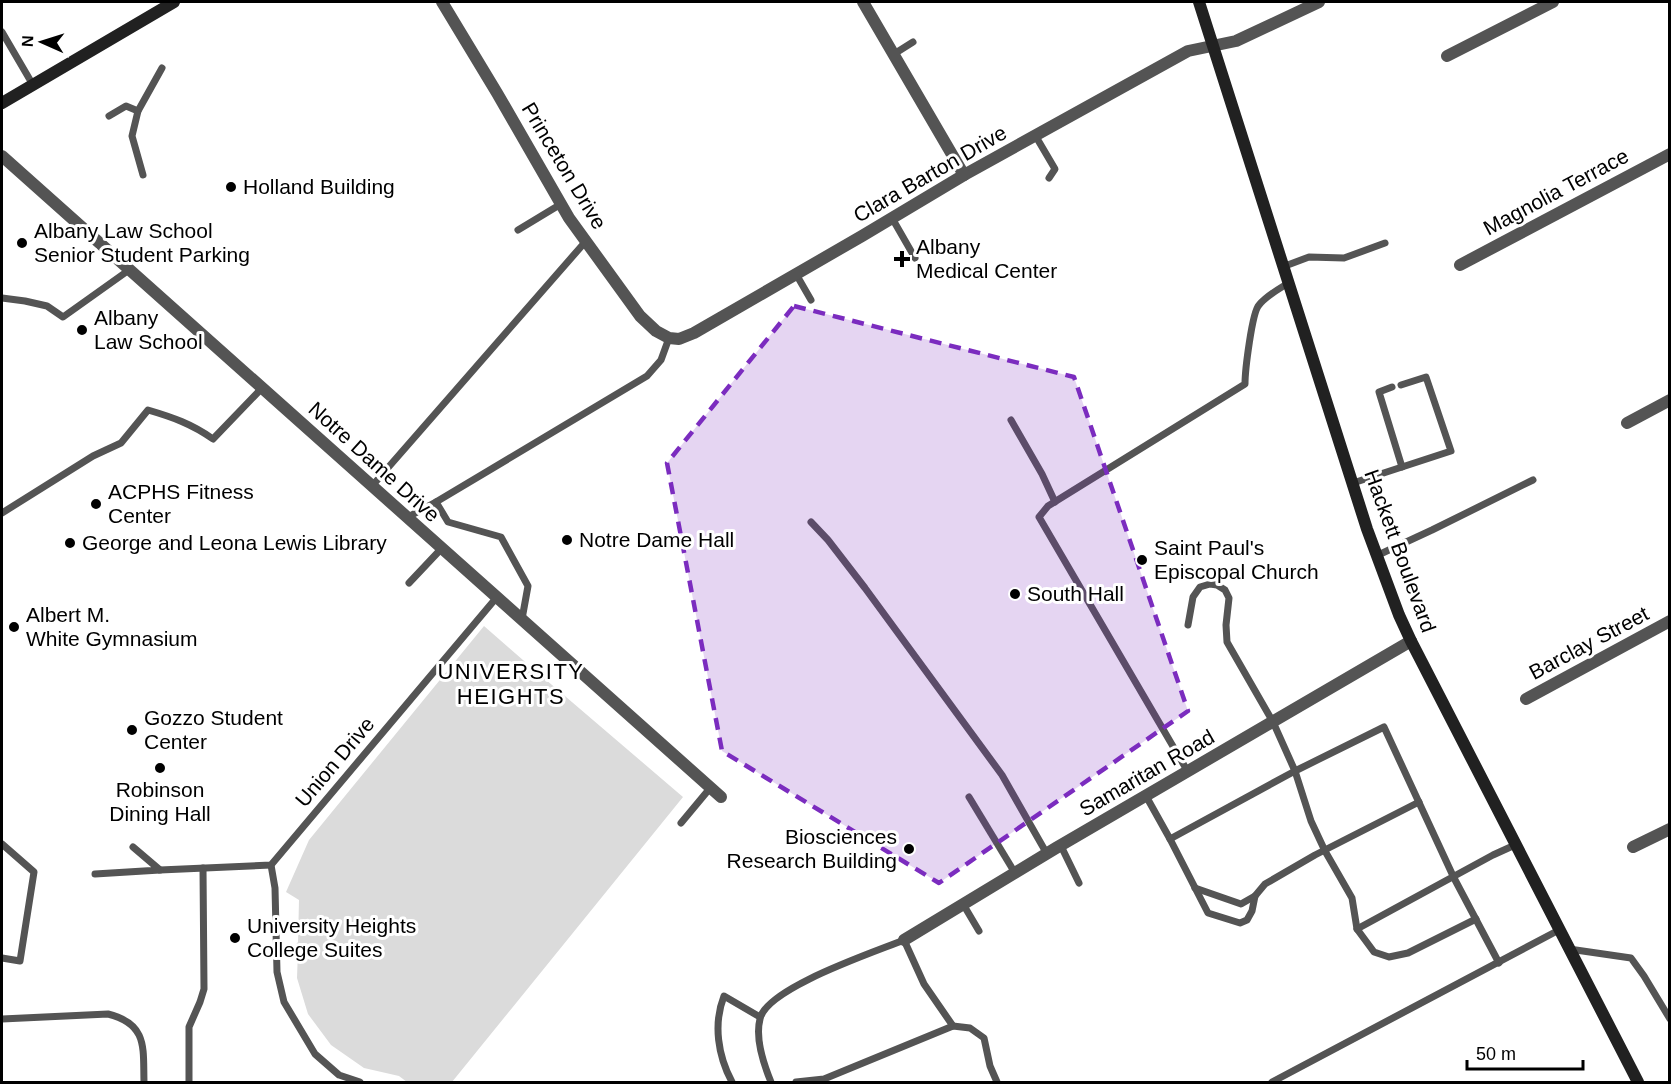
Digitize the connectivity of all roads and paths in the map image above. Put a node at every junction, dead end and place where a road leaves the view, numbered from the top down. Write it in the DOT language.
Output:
graph roads {
  1 [pos="174,2"];
  2 [pos="442,2"];
  3 [pos="863,2"];
  4 [pos="1199,2"];
  5 [pos="1319,2"];
  6 [pos="1553,2"];
  7 [pos="2,32"];
  8 [pos="913,42"];
  9 [pos="1214,46"];
  10 [pos="894,54"];
  11 [pos="1447,56"];
  12 [pos="162,68"];
  13 [pos="33,85"];
  14 [pos="2,103"];
  15 [pos="138,111"];
  16 [pos="109,116"];
  17 [pos="1035,135"];
  18 [pos="1670,154"];
  19 [pos="2,156"];
  20 [pos="143,175"];
  21 [pos="964,175"];
  22 [pos="1049,178"];
  23 [pos="561,204"];
  24 [pos="892,218"];
  25 [pos="518,230"];
  26 [pos="586,241"];
  27 [pos="1385,243"];
  28 [pos="915,258"];
  29 [pos="1460,265"];
  30 [pos="1285,266"];
  31 [pos="129,270"];
  32 [pos="796,274"];
  33 [pos="1290,282"];
  34 [pos="2,298"];
  35 [pos="811,300"];
  36 [pos="669,338"];
  37 [pos="1401,385"];
  38 [pos="1392,387"];
  39 [pos="262,388"];
  40 [pos="1670,400"];
  41 [pos="1011,420"];
  42 [pos="1627,423"];
  43 [pos="1402,467"];
  44 [pos="1533,480"];
  45 [pos="1353,483"];
  46 [pos="372,486"];
  47 [pos="436,502"];
  48 [pos="1055,502"];
  49 [pos="2,513"];
  50 [pos="408,517"];
  51 [pos="811,522"];
  52 [pos="442,548"];
  53 [pos="1376,556"];
  54 [pos="409,583"];
  55 [pos="496,597"];
  56 [pos="522,619"];
  57 [pos="1670,621"];
  58 [pos="1188,626"];
  59 [pos="1411,641"];
  60 [pos="1526,699"];
  61 [pos="1273,722"];
  62 [pos="1295,771"];
  63 [pos="1188,772"];
  64 [pos="711,788"];
  65 [pos="1146,796"];
  66 [pos="722,797"];
  67 [pos="969,797"];
  68 [pos="1419,802"];
  69 [pos="681,823"];
  70 [pos="1670,829"];
  71 [pos="1170,838"];
  72 [pos="2,844"];
  73 [pos="1515,845"];
  74 [pos="1061,846"];
  75 [pos="133,847"];
  76 [pos="1634,847"];
  77 [pos="1325,851"];
  78 [pos="1047,854"];
  79 [pos="271,865"];
  80 [pos="203,868"];
  81 [pos="160,870"];
  82 [pos="1015,873"];
  83 [pos="95,874"];
  84 [pos="1454,878"];
  85 [pos="1079,883"];
  86 [pos="1195,888"];
  87 [pos="1255,896"];
  88 [pos="963,904"];
  89 [pos="1476,919"];
  90 [pos="1357,929"];
  91 [pos="1559,930"];
  92 [pos="979,931"];
  93 [pos="904,940"];
  94 [pos="1569,949"];
  95 [pos="2,958"];
  96 [pos="1499,963"];
  97 [pos="760,1017"];
  98 [pos="2,1019"];
  99 [pos="1670,1019"];
  100 [pos="953,1026"];
  101 [pos="825,1081"];
  102 [pos="144,1083"];
  103 [pos="189,1083"];
  104 [pos="360,1083"];
  105 [pos="732,1083"];
  106 [pos="771,1083"];
  107 [pos="796,1083"];
  108 [pos="997,1083"];
  109 [pos="1272,1083"];
  110 [pos="1638,1083"];
  1 -- 13 [label="street"];
  2 -- 23 [label="street, Princeton Drive"];
  3 -- 10 [label="street"];
  4 -- 9 [label="street, Hackett Boulevard"];
  5 -- 9 [label="street, Clara Barton Drive"];
  6 -- 11 [label="street"];
  7 -- 13 [label="lane"];
  8 -- 10 [label="lane"];
  9 -- 17 [label="street, Clara Barton Drive"];
  9 -- 30 [label="street, Hackett Boulevard"];
  10 -- 21 [label="street"];
  12 -- 15 [label="lane"];
  13 -- 14 [label="street"];
  15 -- 16 [label="lane"];
  15 -- 20 [label="lane"];
  17 -- 21 [label="street, Clara Barton Drive"];
  17 -- 22 [label="lane"];
  18 -- 29 [label="street, Magnolia Terrace"];
  19 -- 31 [label="street, Notre Dame Drive"];
  21 -- 24 [label="street, Clara Barton Drive"];
  23 -- 25 [label="lane"];
  23 -- 26 [label="street, Princeton Drive"];
  24 -- 28 [label="lane"];
  24 -- 32 [label="street, Clara Barton Drive"];
  26 -- 36 [label="street, Princeton Drive"];
  26 -- 46 [label="lane"];
  27 -- 30 [label="lane"];
  30 -- 33 [label="street, Hackett Boulevard"];
  31 -- 34 [label="lane"];
  31 -- 39 [label="street, Notre Dame Drive"];
  32 -- 35 [label="lane"];
  32 -- 36 [label="street, Clara Barton Drive"];
  33 -- 45 [label="street, Hackett Boulevard"];
  33 -- 48 [label="lane"];
  36 -- 47 [label="lane"];
  37 -- 43 [label="lane"];
  38 -- 43 [label="lane"];
  39 -- 46 [label="street, Notre Dame Drive"];
  39 -- 49 [label="lane"];
  40 -- 42 [label="street"];
  41 -- 48 [label="lane"];
  43 -- 45 [label="lane"];
  44 -- 53 [label="lane"];
  45 -- 53 [label="street, Hackett Boulevard"];
  46 -- 50 [label="street, Notre Dame Drive"];
  47 -- 50 [label="lane"];
  47 -- 56 [label="lane"];
  48 -- 63 [label="lane"];
  50 -- 52 [label="street, Notre Dame Drive"];
  51 -- 78 [label="lane"];
  52 -- 54 [label="lane"];
  52 -- 55 [label="street, Notre Dame Drive"];
  53 -- 59 [label="street, Hackett Boulevard"];
  55 -- 56 [label="street, Notre Dame Drive"];
  55 -- 79 [label="lane, Union Drive"];
  56 -- 64 [label="street, Notre Dame Drive"];
  57 -- 60 [label="street, Barclay Street"];
  58 -- 61 [label="lane"];
  59 -- 61 [label="street, Samaritan Road"];
  59 -- 73 [label="street, Hackett Boulevard"];
  61 -- 62 [label="lane"];
  61 -- 63 [label="street, Samaritan Road"];
  62 -- 68 [label="lane"];
  62 -- 71 [label="lane"];
  62 -- 77 [label="lane"];
  63 -- 65 [label="street, Samaritan Road"];
  64 -- 66 [label="street, Notre Dame Drive"];
  64 -- 69 [label="lane"];
  65 -- 71 [label="lane"];
  65 -- 74 [label="street, Samaritan Road"];
  67 -- 82 [label="lane"];
  68 -- 77 [label="lane"];
  68 -- 84 [label="lane"];
  70 -- 76 [label="street"];
  71 -- 86 [label="lane"];
  72 -- 95 [label="lane"];
  73 -- 84 [label="lane"];
  73 -- 91 [label="street, Hackett Boulevard"];
  74 -- 78 [label="street, Samaritan Road"];
  74 -- 85 [label="lane"];
  75 -- 81 [label="lane"];
  77 -- 87 [label="lane"];
  77 -- 90 [label="lane"];
  78 -- 82 [label="street, Samaritan Road"];
  79 -- 80 [label="lane"];
  79 -- 104 [label="lane"];
  80 -- 81 [label="lane"];
  80 -- 103 [label="lane"];
  81 -- 83 [label="lane"];
  82 -- 88 [label="street, Samaritan Road"];
  84 -- 89 [label="lane"];
  84 -- 90 [label="lane"];
  86 -- 87 [label="lane"];
  86 -- 87 [label="lane"];
  88 -- 92 [label="lane"];
  88 -- 93 [label="street, Samaritan Road"];
  89 -- 90 [label="lane"];
  89 -- 96 [label="lane"];
  91 -- 94 [label="street, Hackett Boulevard"];
  91 -- 96 [label="lane"];
  93 -- 97 [label="lane"];
  93 -- 100 [label="lane"];
  94 -- 99 [label="lane"];
  94 -- 110 [label="street, Hackett Boulevard"];
  96 -- 109 [label="lane"];
  97 -- 105 [label="lane"];
  97 -- 106 [label="lane"];
  98 -- 102 [label="lane"];
  100 -- 101 [label="lane"];
  100 -- 108 [label="lane"];
  101 -- 107 [label="lane"];
}
